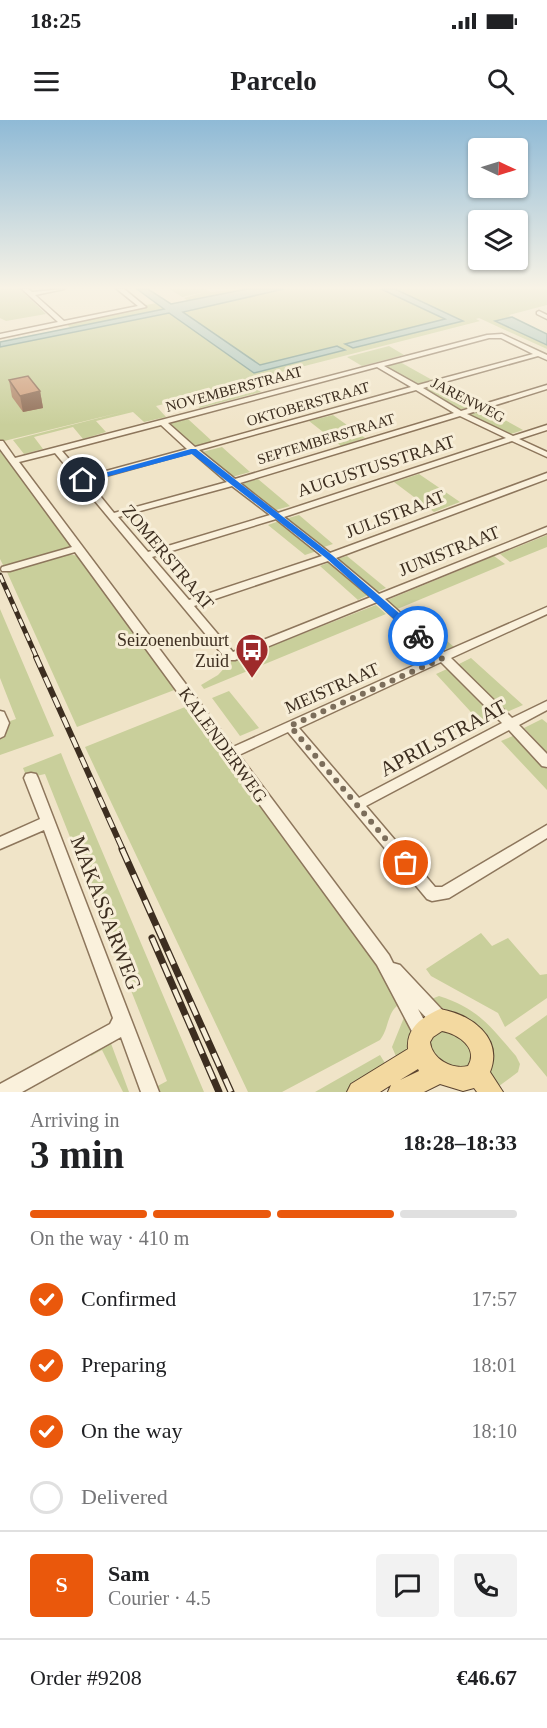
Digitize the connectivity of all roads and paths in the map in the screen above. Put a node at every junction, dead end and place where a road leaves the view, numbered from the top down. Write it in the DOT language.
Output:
graph roads {
  1 [pos="543,356"];
  2 [pos="378,365"];
  3 [pos="547,387"];
  4 [pos="415,388"];
  5 [pos="460,413"];
  6 [pos="162,422"];
  7 [pos="547,427"];
  8 [pos="515,438"];
  9 [pos="0,443"];
  10 [pos="57,450"];
  11 [pos="193,451"];
  12 [pos="547,455"];
  13 [pos="14,461"];
  14 [pos="547,476"];
  15 [pos="83,480"];
  16 [pos="232,483"];
  17 [pos="112,516"];
  18 [pos="277,516"];
  19 [pos="547,530"];
  20 [pos="78,548"];
  21 [pos="146,556"];
  22 [pos="329,556"];
  23 [pos="6,569"];
  24 [pos="378,599"];
  25 [pos="186,604"];
  26 [pos="547,610"];
  27 [pos="231,657"];
  28 [pos="443,658"];
  29 [pos="547,705"];
  30 [pos="511,724"];
  31 [pos="290,726"];
  32 [pos="229,754"];
  33 [pos="547,762"];
  34 [pos="31,778"];
  35 [pos="357,805"];
  36 [pos="48,822"];
  37 [pos="547,831"];
  38 [pos="0,843"];
  39 [pos="383,960"];
  40 [pos="122,1019"];
  41 [pos="440,1020"];
  42 [pos="422,1033"];
  43 [pos="419,1055"];
  44 [pos="432,1076"];
  45 [pos="475,1086"];
  46 [pos="4,1092"];
  47 [pos="150,1092"];
  48 [pos="359,1092"];
  49 [pos="400,1092"];
  1 -- 2 [label="street, NOVEMBERSTRAAT"];
  1 -- 4 [label="street, OKTOBERSTRAAT"];
  2 -- 4 [label="street, JARENWEG"];
  2 -- 6 [label="street, NOVEMBERSTRAAT"];
  3 -- 5 [label="street, SEPTEMBERSTRAAT"];
  4 -- 5 [label="street, JARENWEG"];
  4 -- 11 [label="street, OKTOBERSTRAAT"];
  5 -- 8 [label="street, JARENWEG"];
  5 -- 16 [label="street, SEPTEMBERSTRAAT"];
  6 -- 10 [label="street, NOVEMBERSTRAAT"];
  6 -- 11 [label="street"];
  7 -- 8 [label="street, AUGUSTUSSTRAAT"];
  8 -- 12 [label="street, JARENWEG"];
  8 -- 18 [label="street, AUGUSTUSSTRAAT"];
  9 -- 13 [label="street, KALENDERWEG"];
  10 -- 13 [label="street, NOVEMBERSTRAAT"];
  10 -- 15 [label="street, ZOMERSTRAAT"];
  11 -- 15 [label="street, OKTOBERSTRAAT"];
  11 -- 16 [label="street"];
  13 -- 20 [label="street, KALENDERWEG"];
  14 -- 22 [label="street, JULISTRAAT"];
  15 -- 17 [label="street, ZOMERSTRAAT"];
  16 -- 17 [label="street, SEPTEMBERSTRAAT"];
  16 -- 18 [label="street"];
  17 -- 21 [label="street, ZOMERSTRAAT"];
  18 -- 21 [label="street, AUGUSTUSSTRAAT"];
  18 -- 22 [label="street"];
  19 -- 24 [label="street, JUNISTRAAT"];
  20 -- 23 [label="street"];
  20 -- 32 [label="street, KALENDERWEG"];
  21 -- 25 [label="street, ZOMERSTRAAT"];
  22 -- 24 [label="street"];
  22 -- 25 [label="street, JULISTRAAT"];
  24 -- 27 [label="street, JUNISTRAAT"];
  24 -- 28 [label="street"];
  25 -- 27 [label="street, ZOMERSTRAAT"];
  26 -- 28 [label="street, MEISTRAAT"];
  28 -- 30 [label="street"];
  28 -- 31 [label="street, MEISTRAAT"];
  29 -- 30 [label="street, APRILSTRAAT"];
  30 -- 33 [label="street"];
  30 -- 35 [label="street, APRILSTRAAT"];
  31 -- 32 [label="street, MEISTRAAT"];
  31 -- 35 [label="street"];
  32 -- 39 [label="street, KALENDERWEG"];
  34 -- 36 [label="street, MAKASSARWEG"];
  35 -- 37 [label="street"];
  36 -- 38 [label="street, MAKASSARWEG"];
  36 -- 40 [label="street, MAKASSARWEG"];
  39 -- 41 [label="street, KALENDERWEG"];
  39 -- 42 [label="street, KALENDERWEG"];
  40 -- 46 [label="street, MAKASSARWEG"];
  40 -- 47 [label="street, MAKASSARWEG"];
  41 -- 42 [label="main road"];
  41 -- 45 [label="main road"];
  42 -- 43 [label="main road"];
  43 -- 44 [label="main road"];
  43 -- 48 [label="main road"];
  44 -- 45 [label="main road"];
  44 -- 49 [label="main road"];
}
